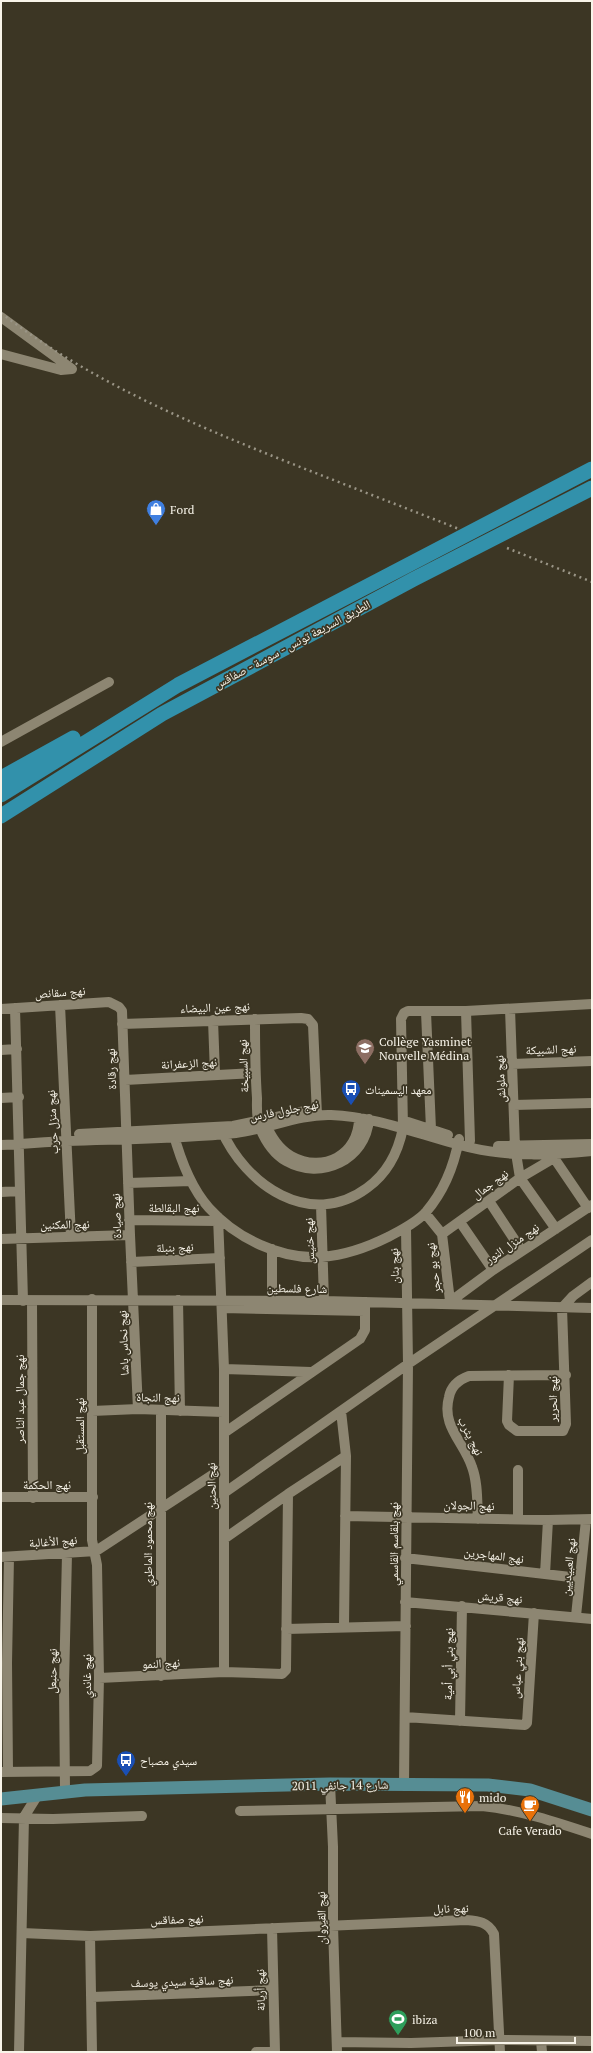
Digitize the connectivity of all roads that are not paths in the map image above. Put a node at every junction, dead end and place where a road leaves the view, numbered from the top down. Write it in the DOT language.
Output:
graph roads {
  1 [pos="1,317"];
  2 [pos="1,354"];
  3 [pos="592,469"];
  4 [pos="562,485"];
  5 [pos="592,488"];
  6 [pos="109,682"];
  7 [pos="1,742"];
  8 [pos="1,778"];
  9 [pos="1,795"];
  10 [pos="1,816"];
  11 [pos="592,1004"];
  12 [pos="60,1005"];
  13 [pos="119,1007"];
  14 [pos="15,1008"];
  15 [pos="1,1009"];
  16 [pos="510,1009"];
  17 [pos="466,1011"];
  18 [pos="426,1012"];
  19 [pos="255,1019"];
  20 [pos="213,1020"];
  21 [pos="122,1024"];
  22 [pos="17,1049"];
  23 [pos="1,1050"];
  24 [pos="592,1061"];
  25 [pos="512,1064"];
  26 [pos="255,1073"];
  27 [pos="215,1074"];
  28 [pos="125,1080"];
  29 [pos="19,1097"];
  30 [pos="1,1098"];
  31 [pos="592,1103"];
  32 [pos="514,1105"];
  33 [pos="316,1112"];
  34 [pos="364,1118"];
  35 [pos="261,1122"];
  36 [pos="403,1124"];
  37 [pos="431,1129"];
  38 [pos="222,1130"];
  39 [pos="173,1134"];
  40 [pos="126,1136"];
  41 [pos="1,1138"];
  42 [pos="66,1138"];
  43 [pos="20,1141"];
  44 [pos="470,1141"];
  45 [pos="458,1142"];
  46 [pos="592,1144"];
  47 [pos="1,1145"];
  48 [pos="515,1151"];
  49 [pos="592,1151"];
  50 [pos="553,1156"];
  51 [pos="520,1178"];
  52 [pos="191,1181"];
  53 [pos="128,1183"];
  54 [pos="1,1192"];
  55 [pos="20,1192"];
  56 [pos="489,1201"];
  57 [pos="321,1205"];
  58 [pos="590,1206"];
  59 [pos="425,1213"];
  60 [pos="218,1219"];
  61 [pos="130,1220"];
  62 [pos="460,1222"];
  63 [pos="406,1228"];
  64 [pos="556,1229"];
  65 [pos="442,1234"];
  66 [pos="130,1235"];
  67 [pos="71,1237"];
  68 [pos="21,1238"];
  69 [pos="1,1239"];
  70 [pos="592,1240"];
  71 [pos="272,1249"];
  72 [pos="522,1251"];
  73 [pos="322,1257"];
  74 [pos="220,1258"];
  75 [pos="131,1262"];
  76 [pos="493,1270"];
  77 [pos="592,1282"];
  78 [pos="92,1299"];
  79 [pos="1,1300"];
  80 [pos="134,1300"];
  81 [pos="178,1300"];
  82 [pos="272,1300"];
  83 [pos="27,1301"];
  84 [pos="324,1301"];
  85 [pos="449,1302"];
  86 [pos="408,1303"];
  87 [pos="222,1304"];
  88 [pos="365,1306"];
  89 [pos="497,1306"];
  90 [pos="562,1308"];
  91 [pos="592,1308"];
  92 [pos="408,1364"];
  93 [pos="224,1370"];
  94 [pos="311,1372"];
  95 [pos="508,1375"];
  96 [pos="566,1375"];
  97 [pos="138,1409"];
  98 [pos="92,1411"];
  99 [pos="161,1411"];
  100 [pos="180,1411"];
  101 [pos="341,1411"];
  102 [pos="223,1412"];
  103 [pos="224,1433"];
  104 [pos="346,1456"];
  105 [pos="223,1468"];
  106 [pos="518,1470"];
  107 [pos="224,1492"];
  108 [pos="288,1494"];
  109 [pos="1,1497"];
  110 [pos="93,1497"];
  111 [pos="33,1498"];
  112 [pos="160,1508"];
  113 [pos="345,1516"];
  114 [pos="406,1517"];
  115 [pos="478,1518"];
  116 [pos="518,1519"];
  117 [pos="548,1520"];
  118 [pos="589,1520"];
  119 [pos="224,1539"];
  120 [pos="94,1552"];
  121 [pos="67,1554"];
  122 [pos="5,1557"];
  123 [pos="405,1558"];
  124 [pos="545,1574"];
  125 [pos="579,1578"];
  126 [pos="405,1602"];
  127 [pos="462,1606"];
  128 [pos="534,1613"];
  129 [pos="576,1616"];
  130 [pos="592,1618"];
  131 [pos="344,1626"];
  132 [pos="406,1626"];
  133 [pos="286,1628"];
  134 [pos="224,1672"];
  135 [pos="161,1676"];
  136 [pos="99,1678"];
  137 [pos="405,1717"];
  138 [pos="460,1721"];
  139 [pos="65,1770"];
  140 [pos="5,1772"];
  141 [pos="330,1784"];
  142 [pos="404,1785"];
  143 [pos="65,1788"];
  144 [pos="1,1789"];
  145 [pos="85,1790"];
  146 [pos="37,1796"];
  147 [pos="1,1799"];
  148 [pos="331,1808"];
  149 [pos="592,1810"];
  150 [pos="240,1811"];
  151 [pos="142,1816"];
  152 [pos="24,1817"];
  153 [pos="1,1818"];
  154 [pos="592,1834"];
  155 [pos="333,1926"];
  156 [pos="272,1928"];
  157 [pos="22,1933"];
  158 [pos="90,1936"];
  159 [pos="273,1990"];
  160 [pos="92,1997"];
  161 [pos="500,2040"];
  162 [pos="541,2041"];
  163 [pos="592,2041"];
  164 [pos="337,2047"];
  165 [pos="411,2048"];
  166 [pos="19,2052"];
  167 [pos="92,2052"];
  168 [pos="256,2052"];
  169 [pos="275,2052"];
  170 [pos="500,2052"];
  171 [pos="542,2052"];
  1 -- 2 [label="street"];
  3 -- 4 [label="highway, الطريق السريعة تونس - سوسة - صفاقس"];
  4 -- 8 [label="highway"];
  4 -- 9 [label="highway, الطريق السريعة تونس - سوسة - صفاقس"];
  5 -- 10 [label="highway, الطريق السريعة تونس - سوسة - صفاقس"];
  6 -- 7 [label="street"];
  11 -- 16 [label="street"];
  12 -- 13 [label="street, نهج سقانص"];
  12 -- 14 [label="street, نهج سقانص"];
  12 -- 42 [label="street, نهج منزل حرب"];
  13 -- 21 [label="street, نهج رقادة"];
  14 -- 15 [label="street, نهج سقانص"];
  14 -- 22 [label="street, نهج جمال عبد الناصر"];
  16 -- 17 [label="street"];
  16 -- 25 [label="street, نهج ملولش"];
  17 -- 18 [label="street"];
  17 -- 44 [label="street"];
  18 -- 36 [label="street"];
  18 -- 37 [label="street"];
  19 -- 20 [label="street, نهج عين البيضاء"];
  19 -- 26 [label="street, نهج السبيخة"];
  19 -- 33 [label="street, نهج عين البيضاء"];
  20 -- 21 [label="street, نهج عين البيضاء"];
  20 -- 27 [label="street"];
  21 -- 28 [label="street, نهج رقادة"];
  22 -- 23 [label="street"];
  22 -- 29 [label="street, نهج جمال عبد الناصر"];
  24 -- 25 [label="street, نهج الشبيكة"];
  25 -- 32 [label="street, نهج ملولش"];
  26 -- 27 [label="street, نهج الزعفرانة"];
  26 -- 35 [label="street, نهج السبيخة"];
  27 -- 28 [label="street, نهج الزعفرانة"];
  28 -- 40 [label="street, نهج رقادة"];
  29 -- 30 [label="street"];
  29 -- 43 [label="street, نهج جمال عبد الناصر"];
  31 -- 32 [label="street"];
  32 -- 48 [label="street, نهج ملولش"];
  33 -- 34 [label="street, نهج جلول فارس"];
  33 -- 35 [label="street, نهج جلول فارس"];
  33 -- 36 [label="street, نهج جلول فارس"];
  34 -- 35 [label="street"];
  34 -- 36 [label="street, نهج جلول فارس"];
  35 -- 38 [label="street, نهج جلول فارس"];
  36 -- 37 [label="street, نهج جلول فارس"];
  36 -- 45 [label="street, نهج جلول فارس"];
  36 -- 57 [label="street"];
  37 -- 45 [label="street, نهج جلول فارس"];
  38 -- 39 [label="street, نهج جلول فارس"];
  38 -- 57 [label="street"];
  39 -- 40 [label="street, نهج جلول فارس"];
  39 -- 52 [label="street"];
  40 -- 42 [label="street, نهج جلول فارس"];
  40 -- 53 [label="street, نهج صيادة"];
  41 -- 43 [label="street, نهج جلول فارس"];
  42 -- 43 [label="street, نهج جلول فارس"];
  42 -- 67 [label="street, نهج منزل حرب"];
  43 -- 47 [label="street, نهج جلول فارس"];
  43 -- 55 [label="street, نهج جمال عبد الناصر"];
  44 -- 45 [label="street, نهج جلول فارس"];
  44 -- 48 [label="street, نهج جلول فارس"];
  45 -- 48 [label="street, نهج جلول فارس"];
  45 -- 59 [label="street"];
  46 -- 48 [label="street, نهج جلول فارس"];
  48 -- 50 [label="street, نهج جلول فارس"];
  48 -- 51 [label="street, نهج ملولش"];
  49 -- 50 [label="street, نهج جلول فارس"];
  50 -- 51 [label="street, نهج جمال"];
  50 -- 58 [label="street"];
  51 -- 56 [label="street, نهج جمال"];
  51 -- 64 [label="street"];
  52 -- 53 [label="street"];
  52 -- 60 [label="street"];
  53 -- 61 [label="street, نهج صيادة"];
  54 -- 55 [label="street"];
  55 -- 68 [label="street, نهج جمال عبد الناصر"];
  56 -- 62 [label="street, نهج جمال"];
  56 -- 72 [label="street"];
  57 -- 73 [label="street, نهج خنيس"];
  58 -- 64 [label="street, نهج منزل النور"];
  59 -- 63 [label="street"];
  59 -- 65 [label="street, نهج بو حجر"];
  60 -- 61 [label="street, نهج البقالطة"];
  60 -- 71 [label="street"];
  60 -- 74 [label="street, نهج الحنين"];
  61 -- 66 [label="street, نهج صيادة"];
  62 -- 65 [label="street, نهج جمال"];
  62 -- 76 [label="street"];
  63 -- 73 [label="street"];
  63 -- 86 [label="street, نهج بنان"];
  64 -- 72 [label="street, نهج منزل النور"];
  65 -- 85 [label="street, نهج بو حجر"];
  66 -- 67 [label="street, نهج المكنين"];
  66 -- 75 [label="street, نهج صيادة"];
  67 -- 68 [label="street, نهج المكنين"];
  68 -- 69 [label="street, نهج المكنين"];
  68 -- 83 [label="street, نهج جمال عبد الناصر"];
  70 -- 89 [label="street"];
  71 -- 73 [label="street"];
  71 -- 82 [label="street"];
  72 -- 76 [label="street, نهج منزل النور"];
  73 -- 84 [label="street, نهج خنيس"];
  74 -- 75 [label="street, نهج بنبلة"];
  74 -- 87 [label="street, نهج الحنين"];
  75 -- 80 [label="street, نهج صيادة"];
  76 -- 85 [label="street, نهج منزل النور"];
  77 -- 90 [label="street"];
  78 -- 80 [label="street, شارع فلسطين"];
  78 -- 83 [label="street, شارع فلسطين"];
  78 -- 98 [label="street, نهج المستقبل"];
  79 -- 83 [label="street, شارع فلسطين"];
  80 -- 81 [label="street, شارع فلسطين"];
  80 -- 97 [label="street, نهج نحاس باشا"];
  81 -- 87 [label="street, شارع فلسطين"];
  81 -- 100 [label="street"];
  82 -- 84 [label="street, شارع فلسطين"];
  82 -- 87 [label="street, شارع فلسطين"];
  83 -- 111 [label="street, نهج جمال عبد الناصر"];
  84 -- 88 [label="street, شارع فلسطين"];
  85 -- 86 [label="street, شارع فلسطين"];
  85 -- 89 [label="street, شارع فلسطين"];
  86 -- 88 [label="street, شارع فلسطين"];
  86 -- 92 [label="street, نهج بلقاسم القاسمي"];
  87 -- 88 [label="street"];
  87 -- 93 [label="street, نهج الحنين"];
  88 -- 94 [label="street"];
  89 -- 90 [label="street, شارع فلسطين"];
  89 -- 92 [label="street"];
  90 -- 91 [label="street, شارع فلسطين"];
  90 -- 96 [label="street, نهج الحرير"];
  92 -- 101 [label="street"];
  92 -- 114 [label="street, نهج بلقاسم القاسمي"];
  93 -- 94 [label="street"];
  93 -- 102 [label="street, نهج الحنين"];
  94 -- 103 [label="street"];
  95 -- 96 [label="street, نهج يثرب"];
  95 -- 96 [label="street, نهج الحرير"];
  95 -- 115 [label="street, نهج يثرب"];
  97 -- 98 [label="street, نهج النجاة"];
  97 -- 99 [label="street, نهج النجاة"];
  98 -- 110 [label="street, نهج المستقبل"];
  99 -- 100 [label="street, نهج النجاة"];
  99 -- 112 [label="street, نهج محمود الماطري"];
  100 -- 102 [label="street, نهج النجاة"];
  101 -- 104 [label="street"];
  101 -- 107 [label="street"];
  102 -- 103 [label="street, نهج الحنين"];
  103 -- 105 [label="street, نهج الحنين"];
  104 -- 108 [label="street"];
  104 -- 113 [label="street"];
  105 -- 107 [label="street, نهج الحنين"];
  105 -- 112 [label="street, نهج الأغالبة"];
  106 -- 116 [label="street"];
  107 -- 119 [label="street, نهج الحنين"];
  108 -- 119 [label="street"];
  108 -- 133 [label="street, نهج النمو"];
  109 -- 111 [label="street, نهج الحكمة"];
  110 -- 111 [label="street, نهج الحكمة"];
  110 -- 120 [label="street, نهج المستقبل"];
  112 -- 120 [label="street, نهج الأغالبة"];
  112 -- 135 [label="street, نهج محمود الماطري"];
  113 -- 114 [label="street, نهج الجولان"];
  113 -- 131 [label="street"];
  114 -- 115 [label="street, نهج الجولان"];
  114 -- 123 [label="street, نهج بلقاسم القاسمي"];
  115 -- 116 [label="street, نهج الجولان"];
  116 -- 117 [label="street, نهج الجولان"];
  117 -- 118 [label="street, نهج الجولان"];
  117 -- 124 [label="street"];
  118 -- 125 [label="street, نهج العبيديين"];
  119 -- 134 [label="street, نهج الحنين"];
  120 -- 121 [label="street, نهج الأغالبة"];
  120 -- 136 [label="street, نهج غاندي"];
  121 -- 122 [label="street, نهج الأغالبة"];
  121 -- 139 [label="street, نهج حنبعل"];
  122 -- 140 [label="street"];
  123 -- 124 [label="street, نهج المهاجرين"];
  123 -- 126 [label="street, نهج بلقاسم القاسمي"];
  124 -- 125 [label="street, نهج المهاجرين"];
  125 -- 129 [label="street, نهج العبيديين"];
  126 -- 127 [label="street, نهج قريش"];
  126 -- 132 [label="street, نهج بلقاسم القاسمي"];
  127 -- 128 [label="street, نهج قريش"];
  127 -- 138 [label="street, نهج بني أبي أمية"];
  128 -- 129 [label="street, نهج قريش"];
  128 -- 138 [label="street, نهج بني عباس"];
  129 -- 130 [label="street, نهج قريش"];
  131 -- 132 [label="street"];
  131 -- 133 [label="street"];
  132 -- 137 [label="street, نهج بلقاسم القاسمي"];
  133 -- 134 [label="street, نهج النمو"];
  134 -- 135 [label="street, نهج النمو"];
  135 -- 136 [label="street, نهج النمو"];
  136 -- 139 [label="street, نهج غاندي"];
  137 -- 138 [label="street"];
  137 -- 142 [label="street, نهج بلقاسم القاسمي"];
  139 -- 140 [label="street"];
  139 -- 143 [label="street, نهج حنبعل"];
  141 -- 142 [label="main road, شارع 14 جانفي 2011"];
  141 -- 145 [label="main road, شارع 14 جانفي 2011"];
  141 -- 148 [label="street, نهج القيروان"];
  142 -- 149 [label="main road, شارع 14 جانفي 2011"];
  143 -- 144 [label="main road, شارع 14 جانفي 2011"];
  143 -- 145 [label="main road, شارع 14 جانفي 2011"];
  145 -- 146 [label="main road, شارع 14 جانفي 2011"];
  146 -- 147 [label="main road, شارع 14 جانفي 2011"];
  146 -- 152 [label="street"];
  148 -- 150 [label="street"];
  148 -- 154 [label="street"];
  148 -- 155 [label="street, نهج القيروان"];
  151 -- 152 [label="street"];
  152 -- 153 [label="street"];
  152 -- 157 [label="street"];
  155 -- 156 [label="street, نهج صفاقس"];
  155 -- 161 [label="street, نهج نابل"];
  155 -- 164 [label="street, نهج القيروان"];
  156 -- 158 [label="street, نهج صفاقس"];
  156 -- 159 [label="street, نهج أريانة"];
  157 -- 158 [label="street, نهج صفاقس"];
  157 -- 166 [label="street"];
  158 -- 160 [label="street"];
  159 -- 160 [label="street, نهج ساقية سيدي يوسف"];
  159 -- 169 [label="street, نهج أريانة"];
  160 -- 167 [label="street"];
  161 -- 162 [label="street"];
  161 -- 165 [label="street"];
  161 -- 170 [label="street, نهج نابل"];
  162 -- 163 [label="street"];
  162 -- 171 [label="street"];
  164 -- 165 [label="street"];
  168 -- 169 [label="street"];
}
